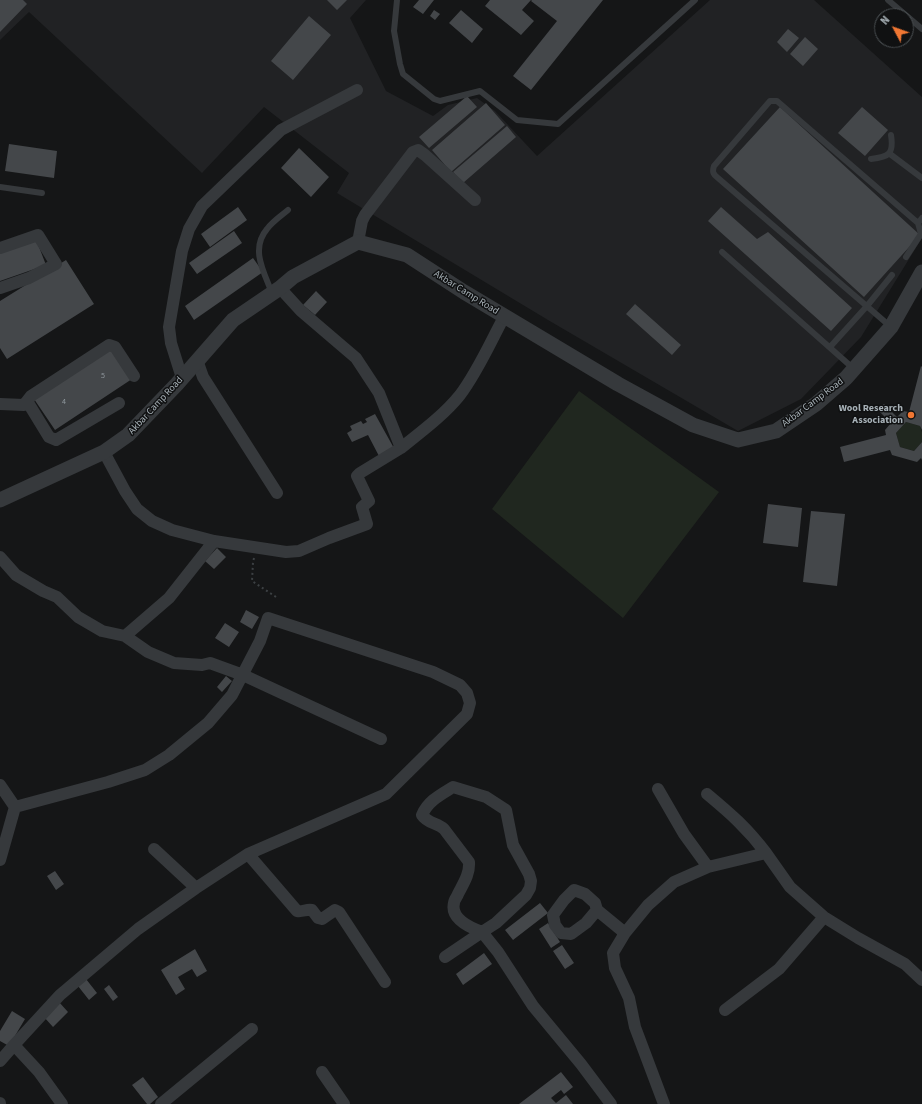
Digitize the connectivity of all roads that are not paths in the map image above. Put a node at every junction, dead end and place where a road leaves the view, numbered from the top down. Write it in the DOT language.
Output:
graph roads {
  1 [pos="397,0"];
  2 [pos="695,0"];
  3 [pos="888,0"];
  4 [pos="922,29"];
  5 [pos="357,90"];
  6 [pos="891,135"];
  7 [pos="890,154"];
  8 [pos="871,159"];
  9 [pos="922,178"];
  10 [pos="0,187"];
  11 [pos="42,193"];
  12 [pos="475,200"];
  13 [pos="288,210"];
  14 [pos="920,221"];
  15 [pos="358,242"];
  16 [pos="0,248"];
  17 [pos="722,252"];
  18 [pos="906,257"];
  19 [pos="922,272"];
  20 [pos="892,275"];
  21 [pos="0,288"];
  22 [pos="276,290"];
  23 [pos="867,306"];
  24 [pos="504,317"];
  25 [pos="891,327"];
  26 [pos="830,347"];
  27 [pos="197,360"];
  28 [pos="854,369"];
  29 [pos="134,376"];
  30 [pos="182,378"];
  31 [pos="27,401"];
  32 [pos="119,403"];
  33 [pos="0,404"];
  34 [pos="401,448"];
  35 [pos="104,452"];
  36 [pos="277,493"];
  37 [pos="0,500"];
  38 [pos="214,541"];
  39 [pos="0,557"];
  40 [pos="125,636"];
  41 [pos="243,675"];
  42 [pos="381,739"];
  43 [pos="0,785"];
  44 [pos="658,789"];
  45 [pos="707,794"];
  46 [pos="14,807"];
  47 [pos="154,849"];
  48 [pos="766,853"];
  49 [pos="248,854"];
  50 [pos="0,860"];
  51 [pos="708,867"];
  52 [pos="196,888"];
  53 [pos="597,910"];
  54 [pos="824,917"];
  55 [pos="482,932"];
  56 [pos="625,933"];
  57 [pos="445,957"];
  58 [pos="922,980"];
  59 [pos="385,982"];
  60 [pos="725,1010"];
  61 [pos="252,1029"];
  62 [pos="14,1046"];
  63 [pos="0,1061"];
  64 [pos="322,1072"];
  65 [pos="165,1103"];
  66 [pos="62,1104"];
  67 [pos="344,1104"];
  68 [pos="611,1104"];
  69 [pos="664,1104"];
  1 -- 2 [label="lane"];
  3 -- 4 [label="lane"];
  5 -- 30 [label="street"];
  6 -- 7 [label="lane"];
  7 -- 8 [label="lane"];
  7 -- 9 [label="lane"];
  10 -- 11 [label="lane"];
  12 -- 15 [label="street"];
  13 -- 22 [label="lane"];
  14 -- 18 [label="lane"];
  14 -- 23 [label="lane"];
  15 -- 22 [label="street, Akbar Camp Road"];
  15 -- 24 [label="street, Akbar Camp Road"];
  16 -- 21 [label="street"];
  17 -- 26 [label="lane"];
  19 -- 25 [label="street, Akbar Camp Road"];
  20 -- 23 [label="lane"];
  22 -- 27 [label="street, Akbar Camp Road"];
  22 -- 34 [label="street"];
  23 -- 25 [label="lane"];
  23 -- 26 [label="lane"];
  24 -- 28 [label="street, Akbar Camp Road"];
  24 -- 34 [label="street"];
  25 -- 28 [label="street, Akbar Camp Road"];
  26 -- 28 [label="lane"];
  27 -- 30 [label="street, Akbar Camp Road"];
  27 -- 36 [label="street"];
  29 -- 31 [label="street"];
  30 -- 35 [label="street, Akbar Camp Road"];
  31 -- 32 [label="street"];
  31 -- 33 [label="street"];
  34 -- 38 [label="street"];
  35 -- 37 [label="street, Akbar Camp Road"];
  35 -- 38 [label="street"];
  38 -- 40 [label="street"];
  39 -- 40 [label="street"];
  40 -- 41 [label="street"];
  41 -- 42 [label="street"];
  41 -- 46 [label="street"];
  41 -- 49 [label="street"];
  43 -- 46 [label="street"];
  44 -- 51 [label="street"];
  45 -- 48 [label="street"];
  46 -- 50 [label="street"];
  47 -- 52 [label="street"];
  48 -- 51 [label="street"];
  48 -- 54 [label="street"];
  49 -- 52 [label="street"];
  49 -- 59 [label="street"];
  51 -- 56 [label="street"];
  52 -- 62 [label="street"];
  53 -- 56 [label="street"];
  54 -- 58 [label="street"];
  54 -- 60 [label="street"];
  55 -- 55 [label="street"];
  55 -- 57 [label="street"];
  55 -- 68 [label="street"];
  56 -- 69 [label="street"];
  61 -- 65 [label="street"];
  62 -- 63 [label="street"];
  62 -- 66 [label="street"];
  64 -- 67 [label="street"];
}
